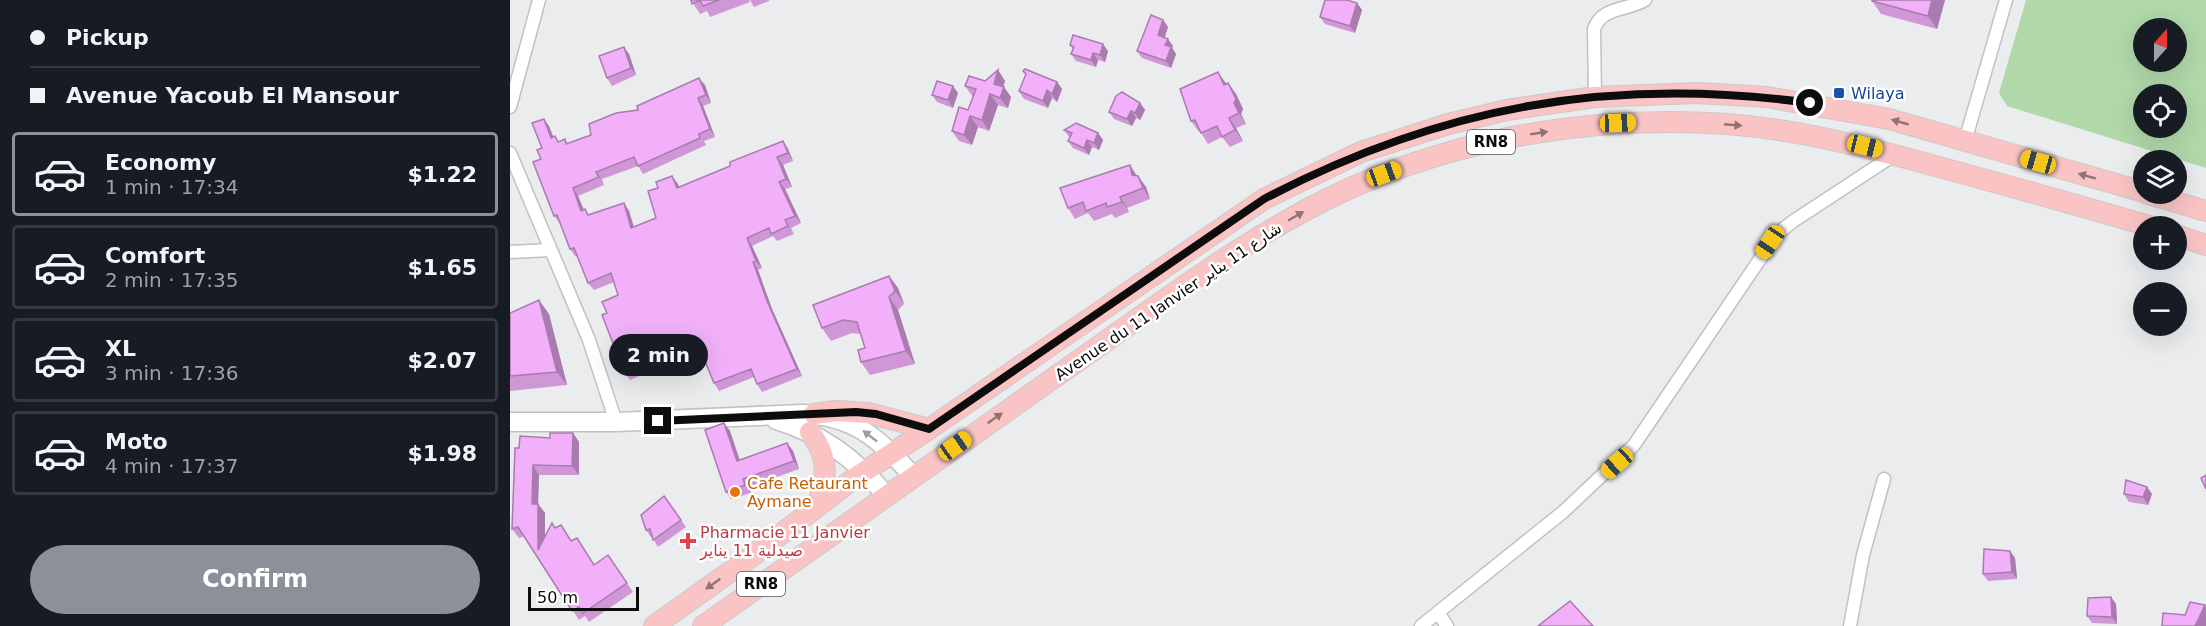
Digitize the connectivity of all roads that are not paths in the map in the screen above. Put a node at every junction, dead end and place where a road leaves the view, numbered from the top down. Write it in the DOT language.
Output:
graph roads {
  1 [pos="540,0"];
  2 [pos="1645,0"];
  3 [pos="2006,0"];
  4 [pos="1595,97"];
  5 [pos="510,107"];
  6 [pos="1965,141"];
  7 [pos="510,153"];
  8 [pos="1895,154"];
  9 [pos="2133,189"];
  10 [pos="2182,204"];
  11 [pos="2206,211"];
  12 [pos="2133,221"];
  13 [pos="2187,239"];
  14 [pos="2206,245"];
  15 [pos="550,250"];
  16 [pos="510,252"];
  17 [pos="510,422"];
  18 [pos="616,422"];
  19 [pos="812,423"];
  20 [pos="929,429"];
  21 [pos="891,453"];
  22 [pos="865,471"];
  23 [pos="913,476"];
  24 [pos="1884,479"];
  25 [pos="886,495"];
  26 [pos="818,503"];
  27 [pos="1438,613"];
  28 [pos="654,626"];
  29 [pos="703,626"];
  30 [pos="1421,626"];
  31 [pos="1447,626"];
  32 [pos="1850,626"];
  1 -- 5 [label="street"];
  2 -- 4 [label="street"];
  3 -- 6 [label="street"];
  6 -- 4 [label="main road, Avenue du 11 Janvier شارع 11 يناير / RN8, one-way"];
  4 -- 20 [label="main road, Avenue du 11 Janvier شارع 11 يناير / RN8"];
  9 -- 6 [label="main road, Avenue du 11 Janvier شارع 11 يناير / RN8, one-way"];
  7 -- 15 [label="street"];
  8 -- 12 [label="main road, Avenue du 11 Janvier شارع 11 يناير / RN8"];
  23 -- 8 [label="main road, Avenue du 11 Janvier شارع 11 يناير / RN8, one-way"];
  8 -- 27 [label="street"];
  10 -- 11 [label="main road"];
  13 -- 14 [label="main road"];
  15 -- 16 [label="street"];
  15 -- 18 [label="street"];
  17 -- 18 [label="main road"];
  18 -- 19 [label="main road"];
  19 -- 20 [label="main road"];
  21 -- 19 [label="main road, one-way"];
  19 -- 22 [label="main road"];
  19 -- 26 [label="main road"];
  20 -- 21 [label="main road, Avenue du 11 Janvier شارع 11 يناير / RN8"];
  21 -- 22 [label="main road, Avenue du 11 Janvier شارع 11 يناير / RN8"];
  21 -- 23 [label="main road"];
  22 -- 25 [label="main road"];
  22 -- 26 [label="main road, Avenue du 11 Janvier شارع 11 يناير / RN8"];
  23 -- 25 [label="main road, Avenue du 11 Janvier شارع 11 يناير / RN8"];
  24 -- 32 [label="street"];
  25 -- 29 [label="main road, Avenue du 11 Janvier شارع 11 يناير / RN8"];
  26 -- 28 [label="main road, Avenue du 11 Janvier شارع 11 يناير / RN8, one-way"];
  27 -- 30 [label="street"];
  27 -- 31 [label="street"];
}
